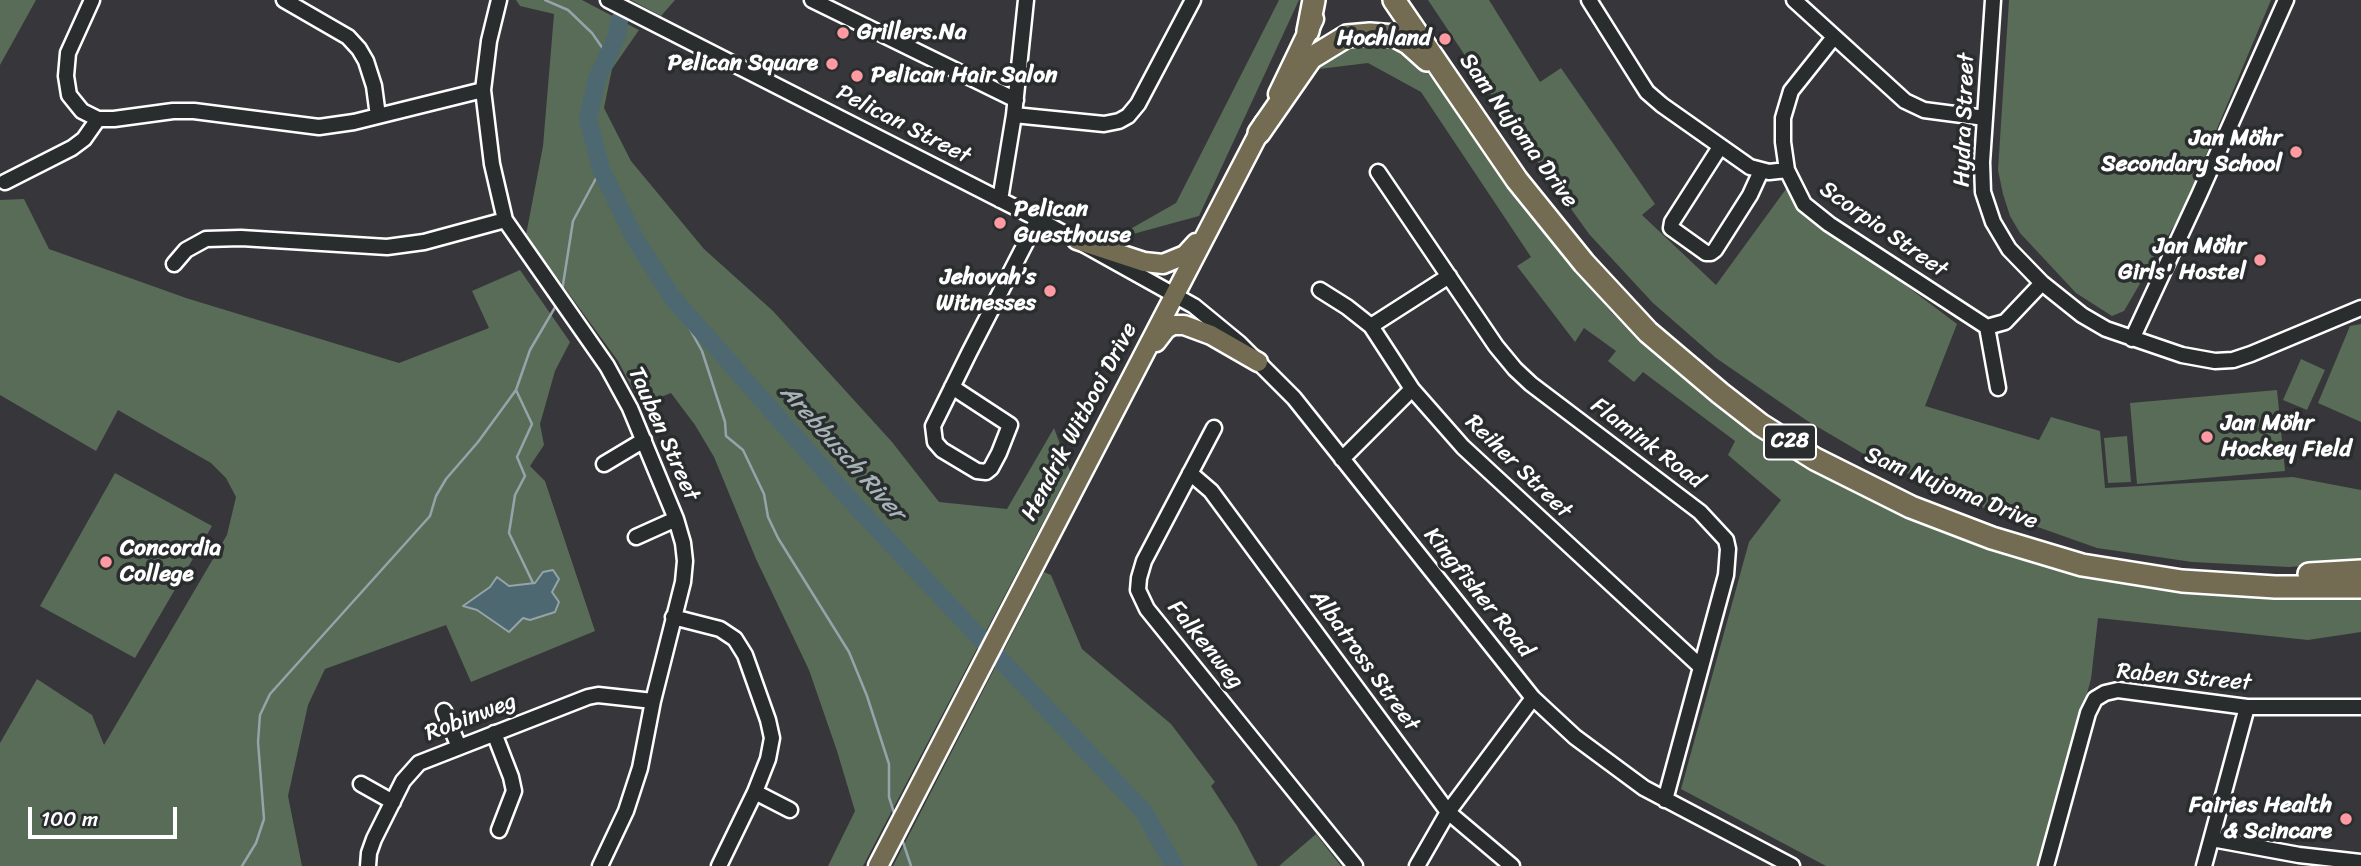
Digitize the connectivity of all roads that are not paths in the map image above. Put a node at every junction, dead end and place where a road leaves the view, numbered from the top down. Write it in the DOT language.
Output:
graph roads {
  1 [pos="92,0"];
  2 [pos="284,0"];
  3 [pos="499,0"];
  4 [pos="608,0"];
  5 [pos="812,0"];
  6 [pos="1026,0"];
  7 [pos="1192,0"];
  8 [pos="1314,0"];
  9 [pos="1324,0"];
  10 [pos="1589,0"];
  11 [pos="1794,0"];
  12 [pos="1993,0"];
  13 [pos="2286,0"];
  14 [pos="1407,1"];
  15 [pos="1308,31"];
  16 [pos="1834,37"];
  17 [pos="1447,78"];
  18 [pos="484,90"];
  19 [pos="1015,107"];
  20 [pos="378,116"];
  21 [pos="1985,118"];
  22 [pos="98,119"];
  23 [pos="1259,133"];
  24 [pos="1720,147"];
  25 [pos="1787,170"];
  26 [pos="1761,171"];
  27 [pos="1378,172"];
  28 [pos="5,183"];
  29 [pos="1000,200"];
  30 [pos="1038,219"];
  31 [pos="505,220"];
  32 [pos="1207,229"];
  33 [pos="1077,240"];
  34 [pos="174,264"];
  35 [pos="1449,275"];
  36 [pos="2042,283"];
  37 [pos="1320,290"];
  38 [pos="1175,294"];
  39 [pos="2361,308"];
  40 [pos="1371,326"];
  41 [pos="1987,327"];
  42 [pos="2132,339"];
  43 [pos="1258,362"];
  44 [pos="1129,383"];
  45 [pos="952,387"];
  46 [pos="1998,388"];
  47 [pos="1412,389"];
  48 [pos="1214,428"];
  49 [pos="644,440"];
  50 [pos="1342,459"];
  51 [pos="604,464"];
  52 [pos="1190,473"];
  53 [pos="676,519"];
  54 [pos="636,537"];
  55 [pos="2361,571"];
  56 [pos="2361,587"];
  57 [pos="673,617"];
  58 [pos="1701,667"];
  59 [pos="1533,698"];
  60 [pos="653,701"];
  61 [pos="2247,706"];
  62 [pos="2361,707"];
  63 [pos="444,711"];
  64 [pos="494,733"];
  65 [pos="458,747"];
  66 [pos="361,784"];
  67 [pos="755,792"];
  68 [pos="1665,800"];
  69 [pos="393,802"];
  70 [pos="790,810"];
  71 [pos="1448,812"];
  72 [pos="499,830"];
  73 [pos="2211,839"];
  74 [pos="2298,861"];
  75 [pos="2361,862"];
  76 [pos="724,864"];
  77 [pos="368,866"];
  78 [pos="600,866"];
  79 [pos="878,866"];
  80 [pos="1355,866"];
  81 [pos="1417,866"];
  82 [pos="1512,866"];
  83 [pos="1792,866"];
  84 [pos="2046,866"];
  85 [pos="2204,866"];
  1 -- 22 [label="street"];
  2 -- 20 [label="street"];
  3 -- 18 [label="street, Tauben Street"];
  4 -- 29 [label="street, Pelican Street"];
  5 -- 19 [label="street"];
  6 -- 19 [label="street"];
  7 -- 19 [label="street"];
  8 -- 15 [label="highway"];
  9 -- 15 [label="main road, Hendrik Witbooi Drive"];
  10 -- 24 [label="street"];
  11 -- 16 [label="street"];
  12 -- 21 [label="street, Hydra Street"];
  13 -- 42 [label="street"];
  14 -- 17 [label="highway, Sam Nujoma Drive / C28"];
  14 -- 55 [label="highway, Sam Nujoma Drive / C28"];
  15 -- 23 [label="main road, Hendrik Witbooi Drive"];
  16 -- 21 [label="street"];
  16 -- 25 [label="street, Scorpio Street"];
  17 -- 23 [label="highway"];
  17 -- 56 [label="highway, Sam Nujoma Drive / C28"];
  18 -- 20 [label="street"];
  18 -- 31 [label="street, Tauben Street"];
  19 -- 29 [label="street"];
  20 -- 22 [label="street"];
  21 -- 36 [label="street, Hydra Street"];
  22 -- 28 [label="street"];
  23 -- 32 [label="main road, Hendrik Witbooi Drive"];
  24 -- 26 [label="street"];
  24 -- 26 [label="street"];
  25 -- 26 [label="street"];
  25 -- 41 [label="street, Scorpio Street"];
  27 -- 35 [label="street, Flamink Road"];
  29 -- 30 [label="street, Pelican Street"];
  30 -- 33 [label="street, Pelican Street"];
  30 -- 45 [label="street"];
  31 -- 34 [label="street"];
  31 -- 49 [label="street, Tauben Street"];
  32 -- 33 [label="main road"];
  32 -- 38 [label="main road, Hendrik Witbooi Drive"];
  33 -- 38 [label="street, Pelican Street"];
  35 -- 40 [label="street"];
  35 -- 58 [label="street, Flamink Road"];
  36 -- 41 [label="street"];
  36 -- 42 [label="street, Hydra Street"];
  37 -- 40 [label="street, Reiher Street"];
  38 -- 43 [label="street, Kingfisher Road"];
  38 -- 44 [label="main road, Hendrik Witbooi Drive"];
  39 -- 42 [label="street, Hydra Street"];
  40 -- 47 [label="street, Reiher Street"];
  41 -- 46 [label="street"];
  43 -- 44 [label="main road"];
  43 -- 50 [label="street, Kingfisher Road"];
  44 -- 79 [label="main road, Hendrik Witbooi Drive"];
  45 -- 45 [label="street"];
  47 -- 50 [label="street"];
  47 -- 58 [label="street, Reiher Street"];
  48 -- 52 [label="street, Falkenweg"];
  49 -- 51 [label="street"];
  49 -- 53 [label="street, Tauben Street"];
  50 -- 59 [label="street, Kingfisher Road"];
  52 -- 71 [label="street, Albatross Street"];
  52 -- 80 [label="street, Falkenweg"];
  53 -- 54 [label="street"];
  53 -- 57 [label="street, Tauben Street"];
  57 -- 60 [label="street, Tauben Street"];
  57 -- 67 [label="street"];
  58 -- 68 [label="street, Flamink Road"];
  59 -- 68 [label="street, Kingfisher Road"];
  59 -- 71 [label="street"];
  60 -- 64 [label="street, Robinweg"];
  60 -- 78 [label="street, Tauben Street"];
  61 -- 62 [label="street, Raben Street"];
  61 -- 73 [label="street"];
  61 -- 84 [label="street, Raben Street"];
  63 -- 65 [label="street"];
  64 -- 65 [label="street, Robinweg"];
  64 -- 72 [label="street"];
  65 -- 69 [label="street, Robinweg"];
  66 -- 69 [label="street"];
  67 -- 70 [label="street"];
  67 -- 76 [label="street"];
  68 -- 83 [label="street, Kingfisher Road"];
  69 -- 77 [label="street, Robinweg"];
  71 -- 81 [label="street"];
  71 -- 82 [label="street, Albatross Street"];
  73 -- 74 [label="street"];
  73 -- 85 [label="street"];
  74 -- 75 [label="street"];
}
